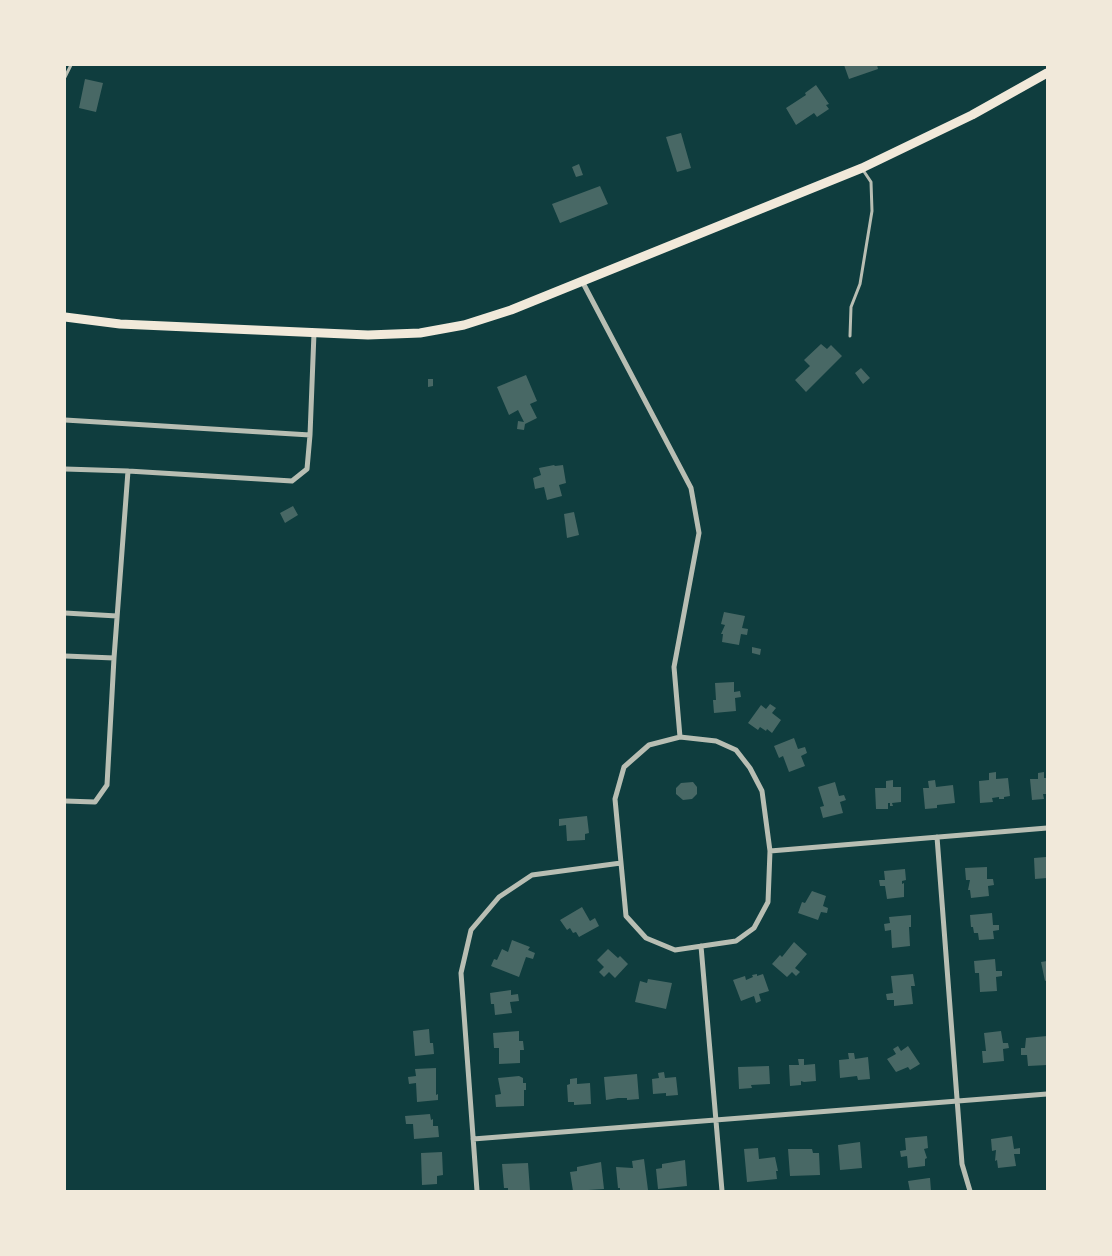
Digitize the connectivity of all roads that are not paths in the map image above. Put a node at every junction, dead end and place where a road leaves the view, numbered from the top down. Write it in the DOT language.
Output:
graph roads {
  1 [pos="71,65"];
  2 [pos="1047,73"];
  3 [pos="65,77"];
  4 [pos="862,168"];
  5 [pos="582,282"];
  6 [pos="65,317"];
  7 [pos="314,333"];
  8 [pos="850,336"];
  9 [pos="65,420"];
  10 [pos="310,436"];
  11 [pos="65,469"];
  12 [pos="128,471"];
  13 [pos="65,613"];
  14 [pos="117,616"];
  15 [pos="65,656"];
  16 [pos="114,658"];
  17 [pos="680,737"];
  18 [pos="65,801"];
  19 [pos="1047,828"];
  20 [pos="937,837"];
  21 [pos="770,851"];
  22 [pos="621,863"];
  23 [pos="701,946"];
  24 [pos="1047,1094"];
  25 [pos="957,1101"];
  26 [pos="718,1120"];
  27 [pos="473,1139"];
  28 [pos="476,1191"];
  29 [pos="722,1191"];
  30 [pos="970,1191"];
  1 -- 3 [label="lane"];
  2 -- 4 [label="main road"];
  4 -- 5 [label="main road"];
  4 -- 8 [label="lane"];
  5 -- 7 [label="main road"];
  5 -- 17 [label="street"];
  6 -- 7 [label="main road"];
  7 -- 10 [label="street"];
  9 -- 10 [label="street"];
  10 -- 12 [label="street"];
  11 -- 12 [label="street"];
  12 -- 14 [label="street"];
  13 -- 14 [label="street"];
  14 -- 16 [label="street"];
  15 -- 16 [label="street"];
  16 -- 18 [label="street"];
  17 -- 21 [label="street"];
  17 -- 22 [label="street"];
  19 -- 20 [label="street"];
  20 -- 21 [label="street"];
  20 -- 25 [label="street"];
  21 -- 23 [label="street"];
  22 -- 23 [label="street"];
  22 -- 27 [label="street"];
  23 -- 26 [label="street"];
  24 -- 25 [label="street"];
  25 -- 26 [label="street"];
  25 -- 30 [label="street"];
  26 -- 27 [label="street"];
  26 -- 29 [label="street"];
  27 -- 28 [label="street"];
}
